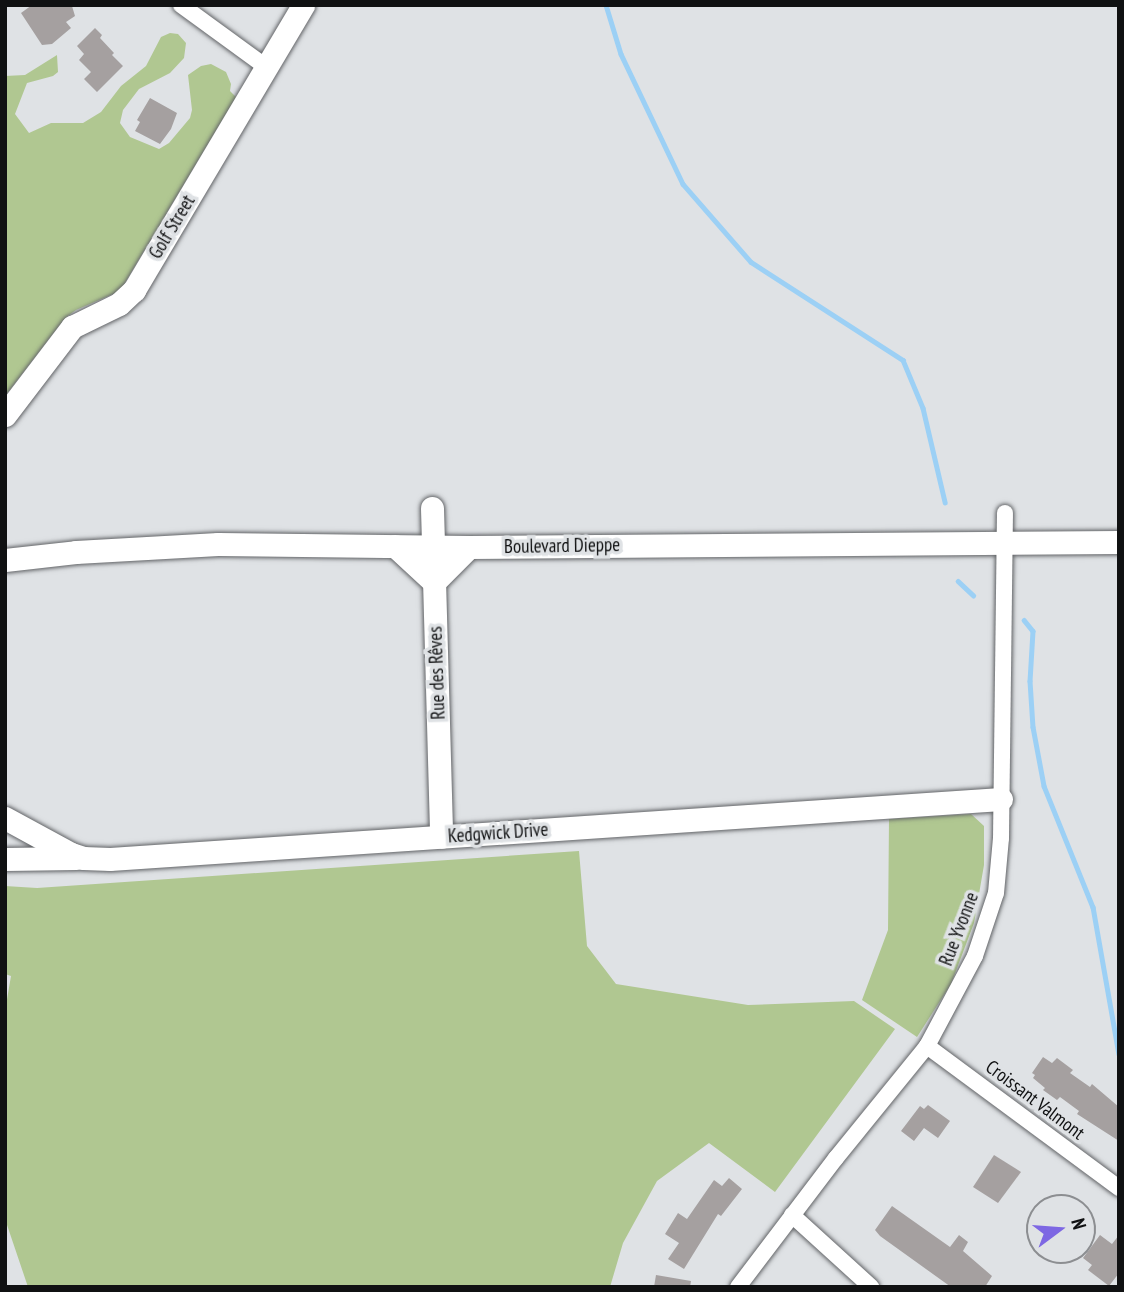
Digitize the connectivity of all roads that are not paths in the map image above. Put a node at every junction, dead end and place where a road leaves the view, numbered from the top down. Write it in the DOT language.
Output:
graph roads {
  1 [pos="181,5"];
  2 [pos="303,5"];
  3 [pos="266,67"];
  4 [pos="5,415"];
  5 [pos="432,508"];
  6 [pos="1005,513"];
  7 [pos="1119,542"];
  8 [pos="1006,544"];
  9 [pos="395,546"];
  10 [pos="433,546"];
  11 [pos="469,547"];
  12 [pos="5,560"];
  13 [pos="434,582"];
  14 [pos="1001,799"];
  15 [pos="5,818"];
  16 [pos="441,837"];
  17 [pos="83,858"];
  18 [pos="5,859"];
  19 [pos="927,1046"];
  20 [pos="1119,1188"];
  21 [pos="792,1214"];
  22 [pos="738,1287"];
  23 [pos="872,1287"];
  1 -- 3 [label="street"];
  2 -- 3 [label="street, Golf Street"];
  3 -- 4 [label="street, Golf Street"];
  5 -- 10 [label="street, Rue des Rêves"];
  6 -- 8 [label="street, Rue Yvonne"];
  7 -- 8 [label="street, Boulevard Dieppe"];
  8 -- 11 [label="street, Boulevard Dieppe"];
  8 -- 14 [label="street, Rue Yvonne"];
  9 -- 10 [label="street, Boulevard Dieppe"];
  9 -- 12 [label="street, Boulevard Dieppe"];
  9 -- 13 [label="street"];
  10 -- 11 [label="street, Boulevard Dieppe"];
  10 -- 13 [label="street, Rue des Rêves"];
  11 -- 13 [label="street"];
  13 -- 16 [label="street, Rue des Rêves"];
  14 -- 16 [label="street, Kedgwick Drive"];
  14 -- 19 [label="street, Rue Yvonne"];
  15 -- 17 [label="street, Kedgwick Drive"];
  16 -- 17 [label="street, Kedgwick Drive"];
  17 -- 18 [label="street"];
  19 -- 20 [label="street, Croissant Valmont"];
  19 -- 21 [label="street, Rue Yvonne"];
  21 -- 22 [label="street, Rue Yvonne"];
  21 -- 23 [label="street"];
}
